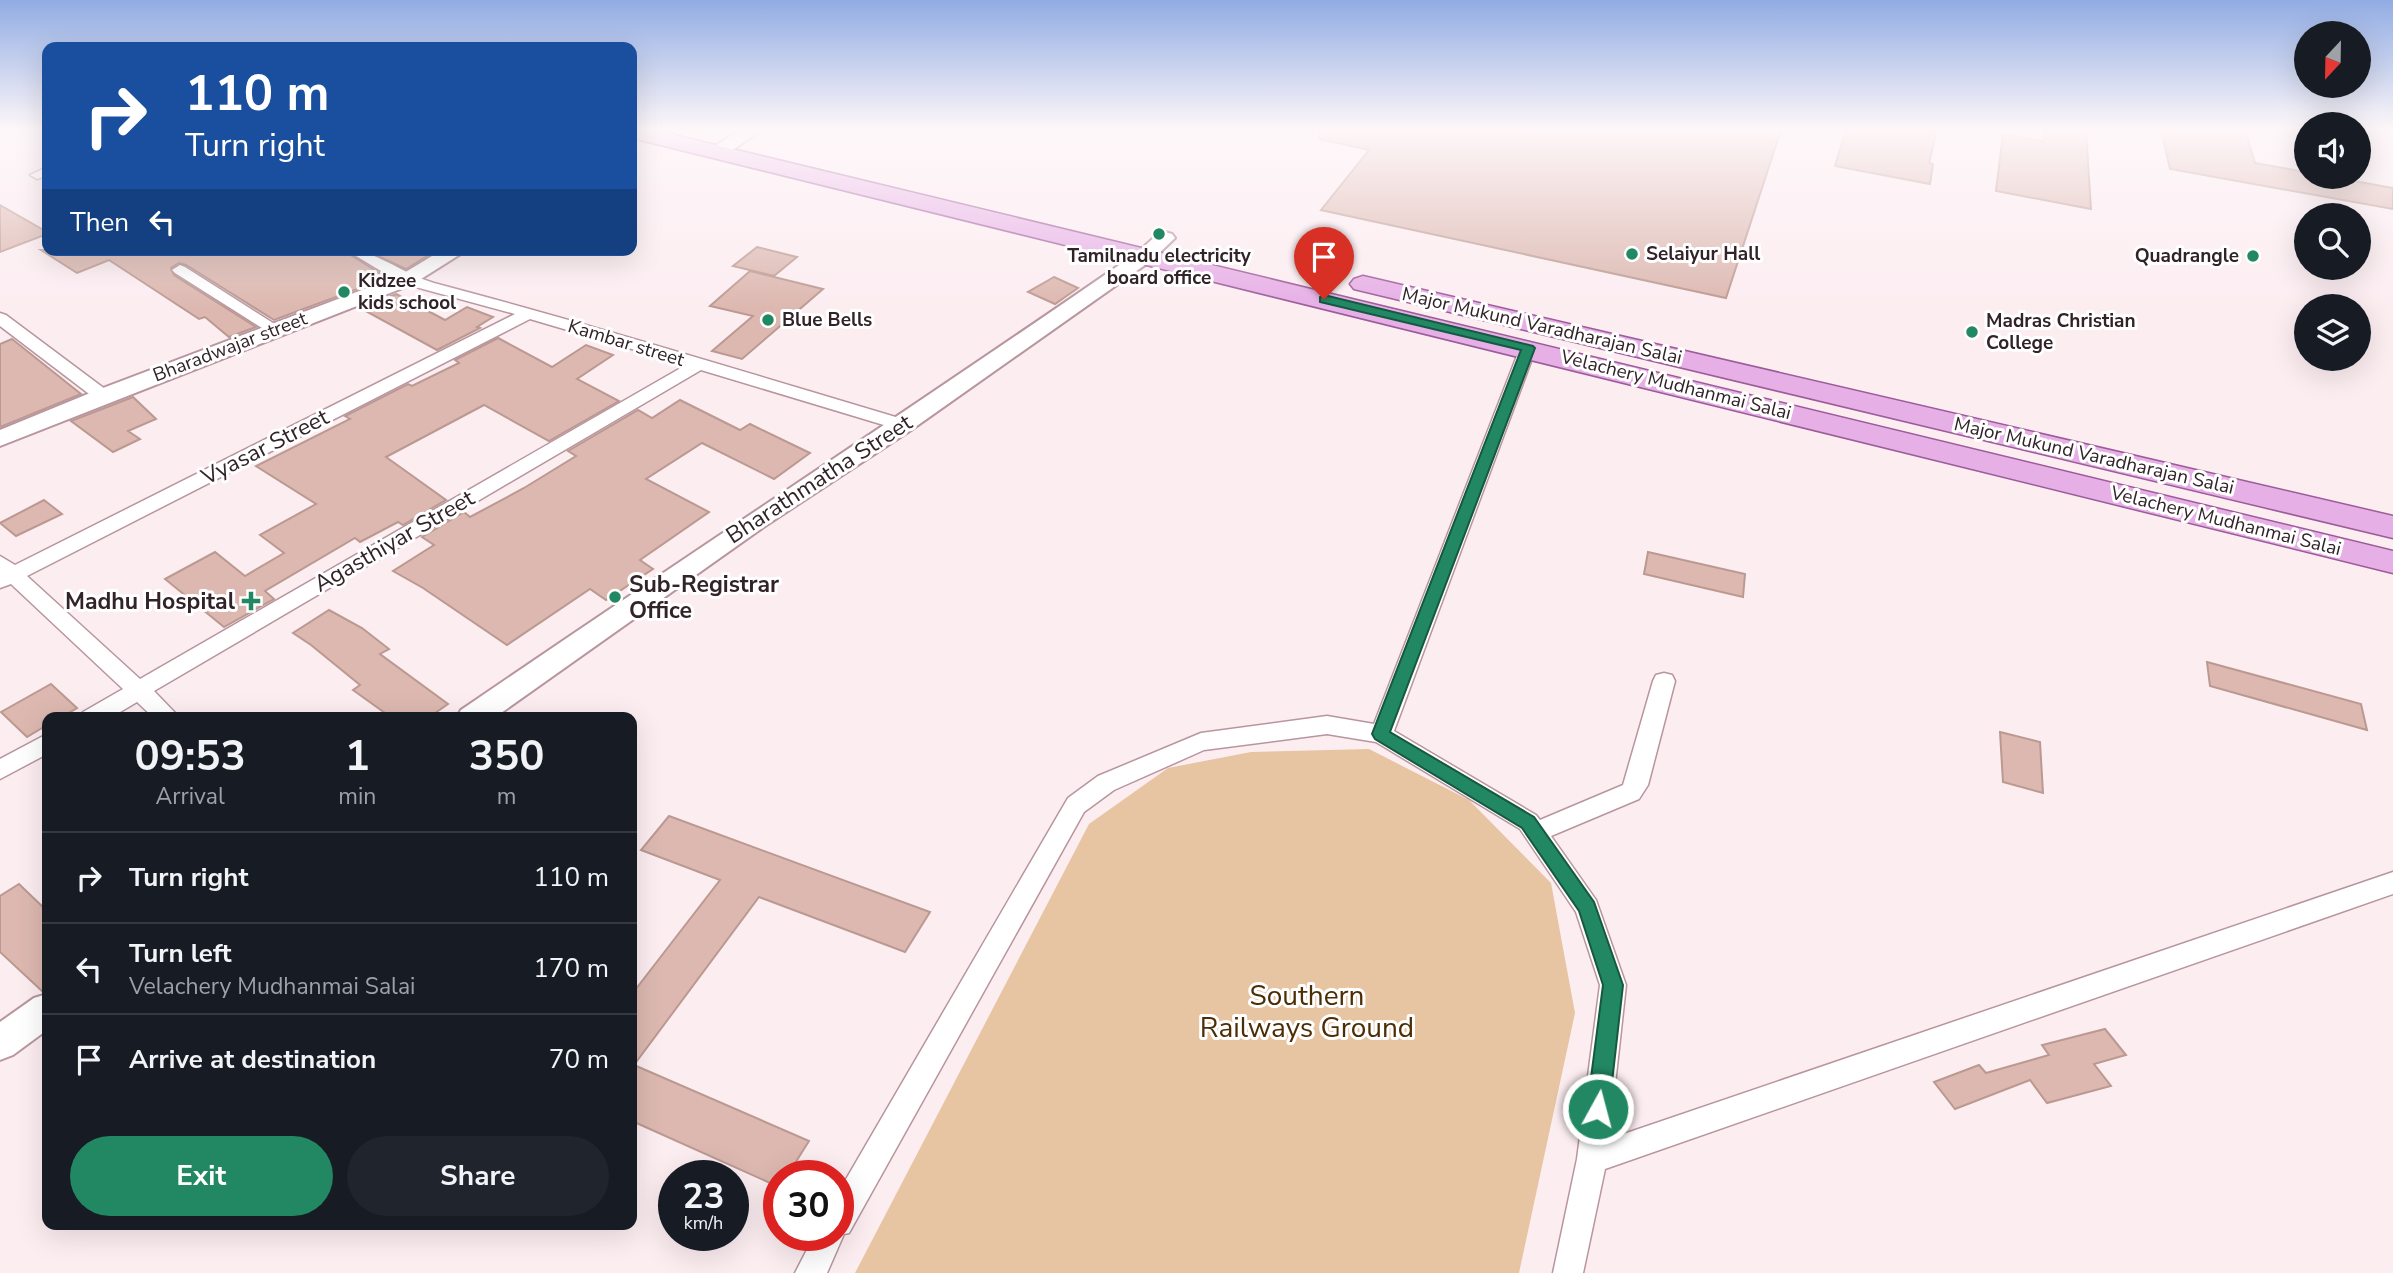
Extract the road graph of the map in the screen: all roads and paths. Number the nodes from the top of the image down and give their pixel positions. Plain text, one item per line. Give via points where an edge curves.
1 (927, 189) edge
2 (1155, 247) junction
3 (364, 256) edge
4 (447, 256) edge
5 (180, 270) dead end
6 (406, 280) junction
7 (529, 313) junction
8 (0, 318) edge
9 (276, 330) junction
10 (1528, 348) junction
11 (698, 365) junction
12 (103, 396) junction
13 (903, 425) junction
14 (0, 439) edge
15 (2393, 527) edge
16 (2393, 562) edge
17 (4, 573) edge
18 (1664, 681) dead end
19 (139, 690) junction
20 (101, 712) edge
21 (163, 712) edge
22 (480, 712) edge
23 (1381, 734) junction
24 (42, 746) edge
25 (0, 770) edge
26 (1535, 832) junction
27 (2393, 883) edge
28 (42, 1014) edge
29 (0, 1043) edge
30 (1592, 1159) junction
31 (854, 1194) edge
32 (822, 1251) edge
33 (810, 1273) edge
34 (1568, 1273) edge

1 - 2 main road, Velachery Mudhanmai Salai
2 - 10 main road, Velachery Mudhanmai Salai
2 - 13 street, Bharathmatha Street
2 - 15 main road, Major Mukund Varadharajan Salai
3 - 6 street, Kambar street
4 - 6 street, Bharadwajar street
5 - 9 street
6 - 7 street, Kambar street
6 - 9 street, Bharadwajar street
7 - 11 street, Kambar street
7 - 17 street, Vyasar Street
8 - 12 street
9 - 12 street, Bharadwajar street
10 - 16 main road, Velachery Mudhanmai Salai
10 - 23 street
11 - 13 street, Kambar street
11 - 19 street, Agasthiyar Street
12 - 14 street, Bharadwajar street
13 - 22 street, Bharathmatha Street via 756,520
17 - 19 street
18 - 26 street via 1636,785 1630,792
19 - 20 street, Agasthiyar Street
19 - 21 street
23 - 26 street via 1528,822
23 - 31 street via 1327,725 1201,742 1106,783 1076,805
24 - 25 street
26 - 30 street via 1587,908 1613,985
27 - 30 street
28 - 29 street
30 - 34 street
32 - 33 street

